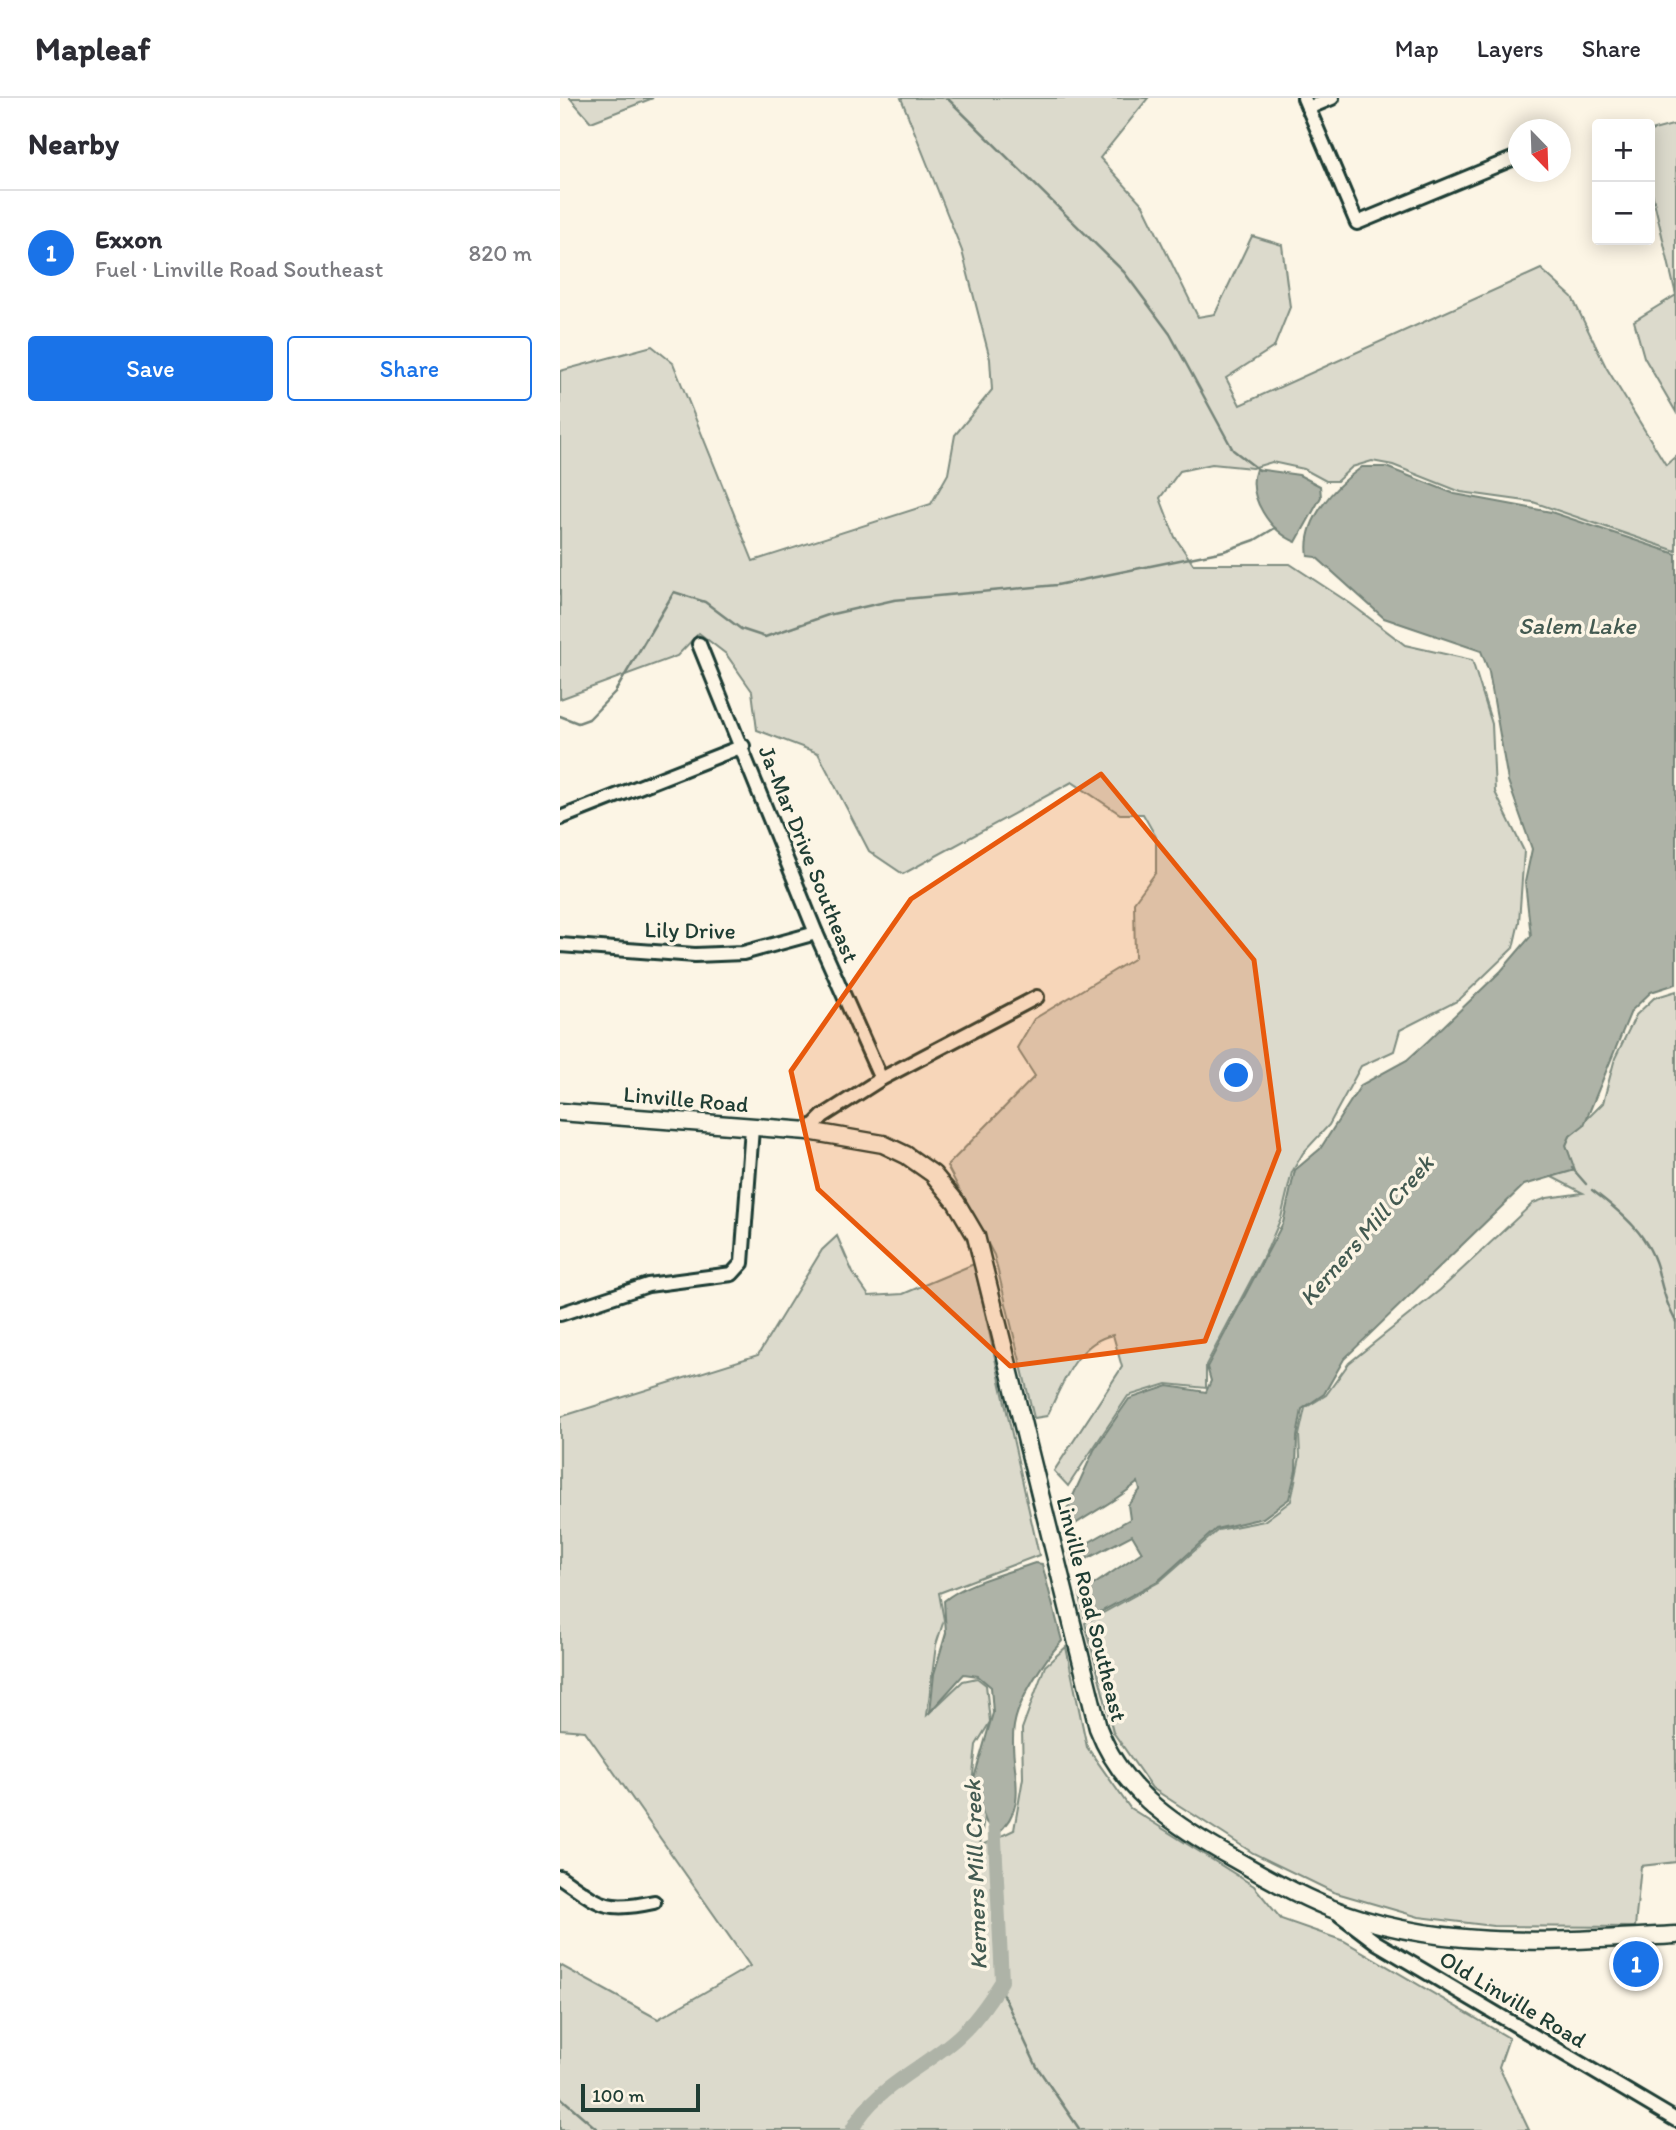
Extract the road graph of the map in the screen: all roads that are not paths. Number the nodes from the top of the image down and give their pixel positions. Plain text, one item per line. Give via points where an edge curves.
1 (1332, 98) edge
2 (1306, 103) edge
3 (1508, 160) edge
4 (699, 644) dead end
5 (743, 746) junction
6 (560, 818) edge
7 (816, 933) junction
8 (560, 945) edge
9 (1037, 997) dead end
10 (881, 1079) junction
11 (560, 1112) edge
12 (752, 1128) junction
13 (808, 1131) junction
14 (560, 1314) edge
15 (560, 1877) edge
16 (653, 1902) dead end
17 (1332, 1908) junction
18 (1676, 1935) edge
19 (1676, 2120) edge

1 - 2 street
2 - 3 street via 1357,223
4 - 5 street, Ja-Mar Drive Southeast
5 - 6 street
5 - 7 street, Ja-Mar Drive Southeast
7 - 8 street, Lily Drive via 731,954
7 - 10 street, Ja-Mar Drive Southeast
9 - 10 street
10 - 13 street via 823,1116
11 - 12 main road, Linville Road
12 - 13 main road, Linville Road
12 - 14 street via 742,1263 732,1274 648,1285
13 - 17 main road, Linville Road Southeast via 863,1139 906,1155 943,1184 973,1229 1093,1714 1115,1765 1140,1795 1174,1822 1258,1872
15 - 16 street via 604,1907 629,1908
17 - 18 main road, Linville Road Southeast via 1399,1928 1474,1940
17 - 19 street, Old Linville Road via 1377,1943

